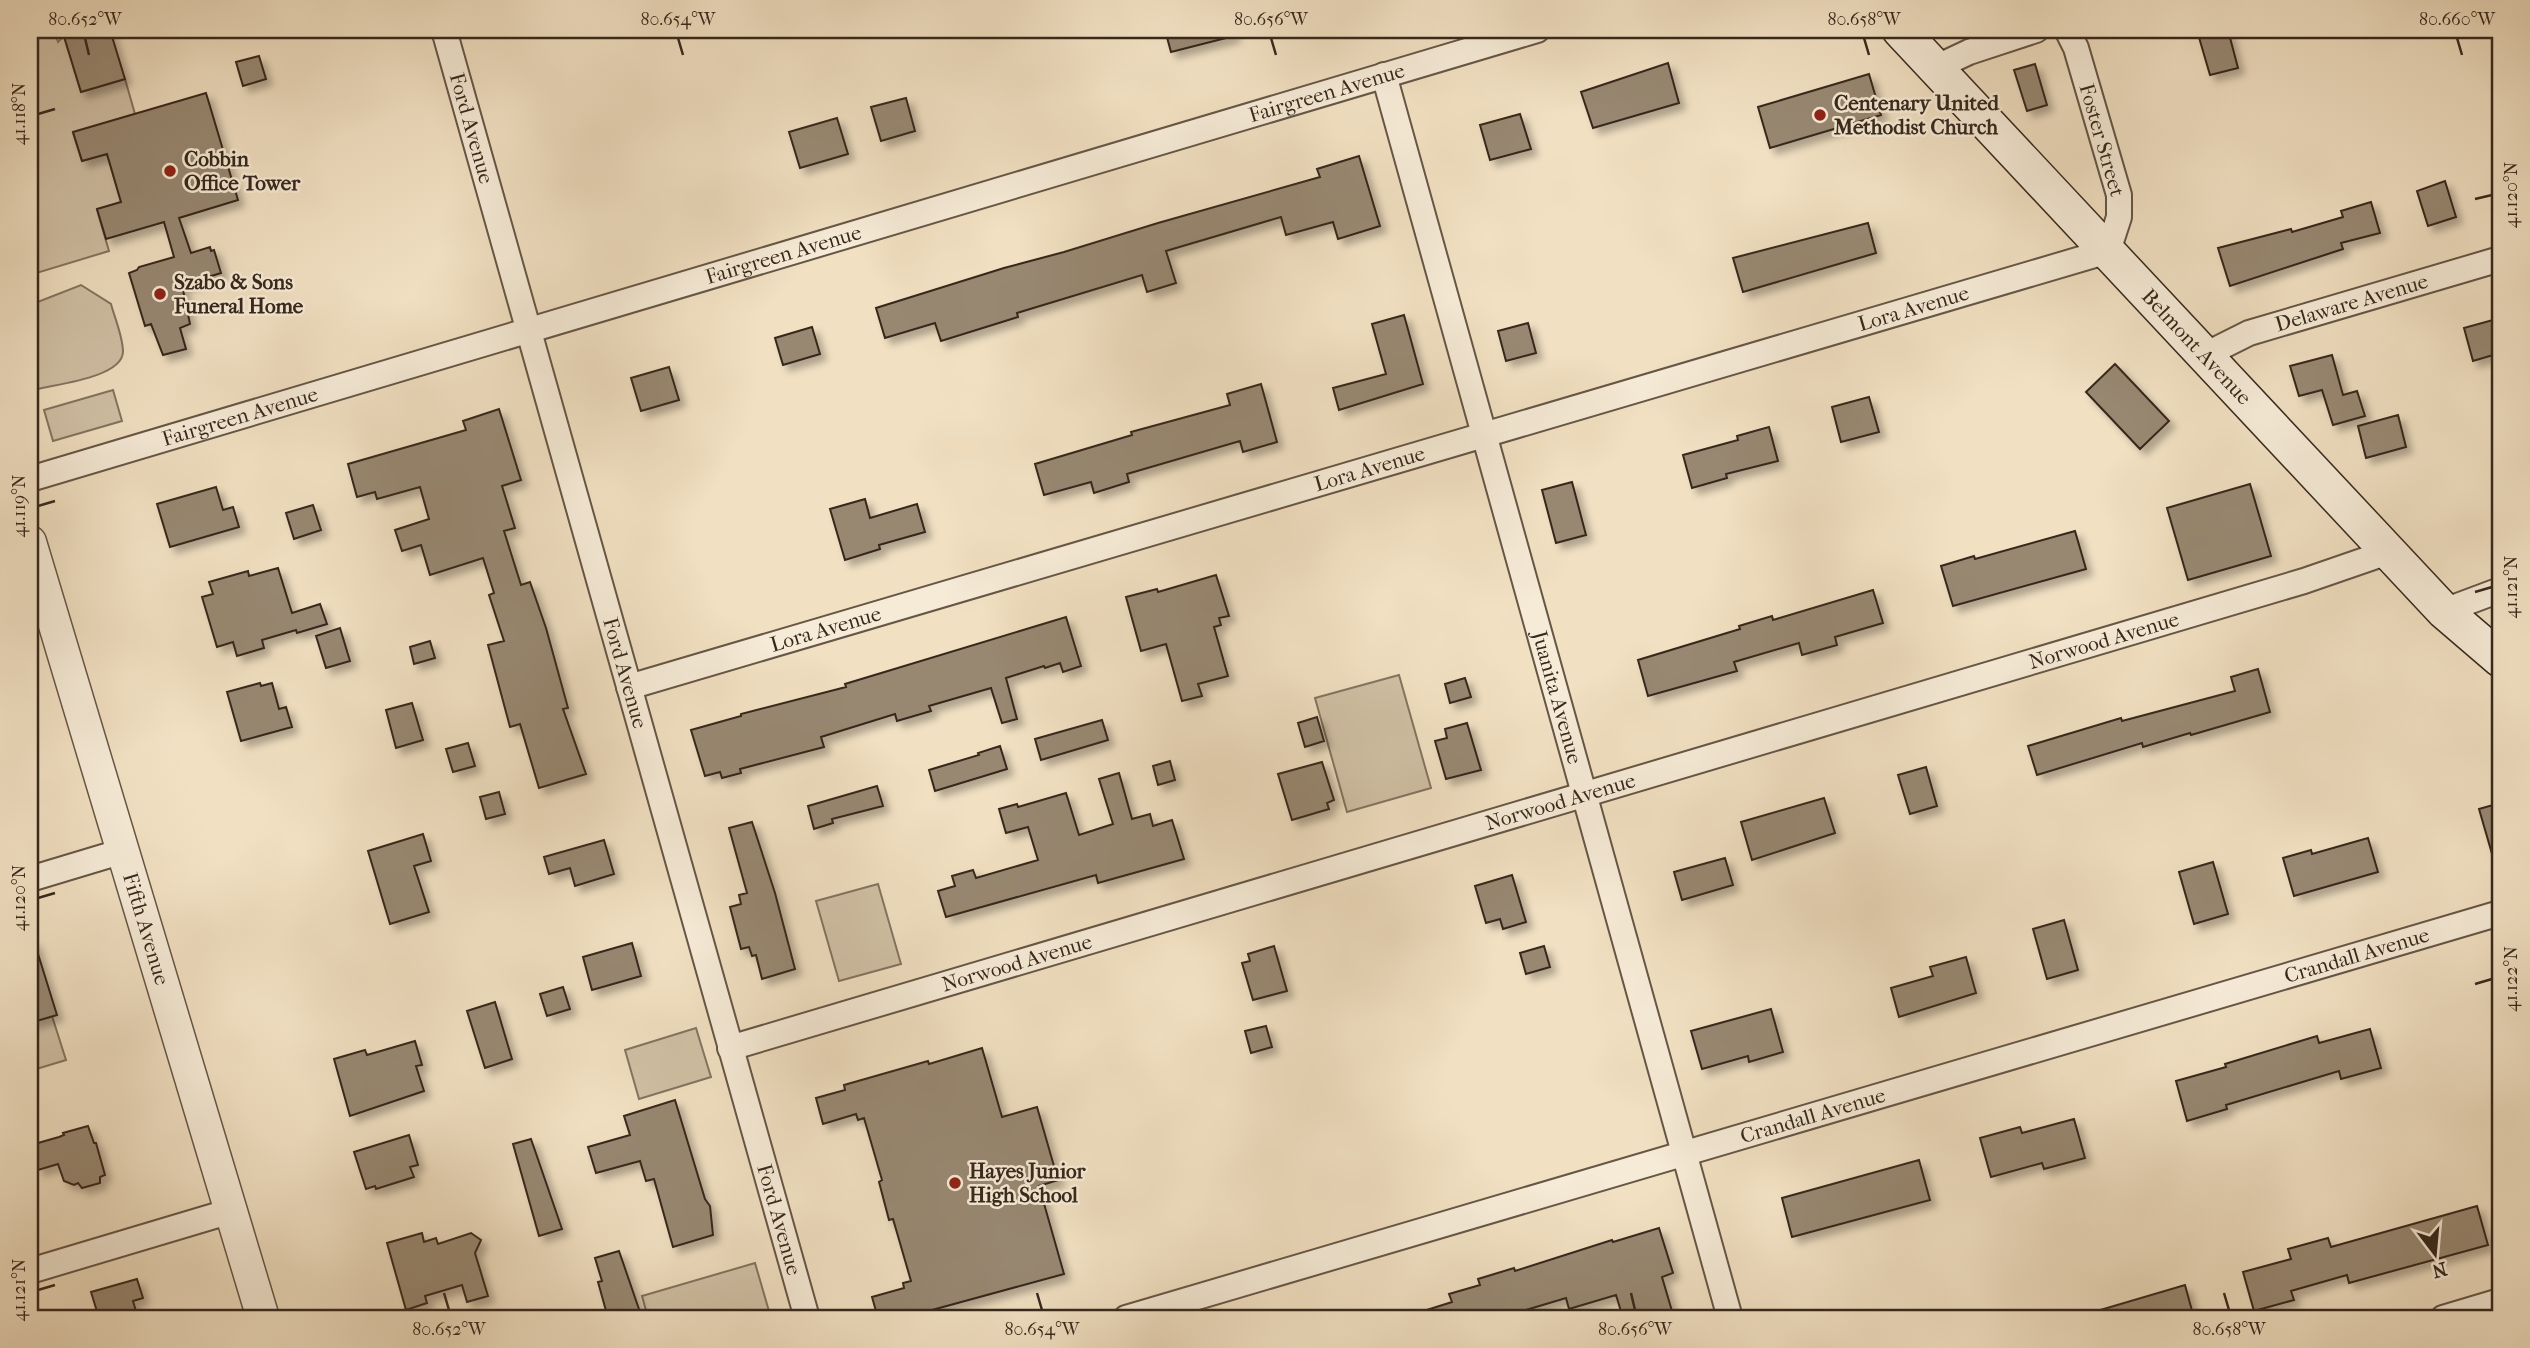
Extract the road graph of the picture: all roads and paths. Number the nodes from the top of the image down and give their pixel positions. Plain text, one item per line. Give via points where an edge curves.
1 (444, 30) edge
2 (1537, 30) edge
3 (1900, 30) edge
4 (2036, 30) edge
5 (2067, 30) edge
6 (1935, 68) junction
7 (1384, 75) junction
8 (2108, 251) junction
9 (2500, 259) edge
10 (528, 330) junction
11 (2205, 355) junction
12 (1483, 436) junction
13 (30, 479) edge
14 (30, 542) edge
15 (2388, 552) junction
16 (2500, 590) edge
17 (2444, 611) junction
18 (2500, 659) edge
19 (629, 687) junction
20 (1584, 794) junction
21 (123, 851) junction
22 (30, 879) edge
23 (2500, 913) edge
24 (730, 1048) junction
25 (1684, 1153) junction
26 (231, 1211) junction
27 (30, 1271) edge
28 (2500, 1301) edge
29 (263, 1318) edge
30 (807, 1318) edge
31 (1126, 1318) edge
32 (1730, 1318) edge
33 (2443, 1318) edge

1 - 10 street, Ford Avenue
2 - 7 street, Fairgreen Avenue
3 - 6 main road, Belmont Avenue
4 - 6 street
5 - 8 street, Foster Street via 2119,195 2119,217
6 - 8 main road, Belmont Avenue
7 - 10 street, Fairgreen Avenue
7 - 12 street, Juanita Avenue
8 - 11 main road, Belmont Avenue
8 - 12 street, Lora Avenue
9 - 11 street, Delaware Avenue via 2249,333
10 - 13 street, Fairgreen Avenue
10 - 19 street, Ford Avenue
11 - 15 main road, Belmont Avenue
12 - 19 street, Lora Avenue
12 - 20 street, Juanita Avenue
14 - 21 street, Fifth Avenue
15 - 17 main road, Belmont Avenue
15 - 20 street, Norwood Avenue via 2304,581
16 - 17 street
17 - 18 main road, Belmont Avenue
19 - 24 street, Ford Avenue
20 - 24 street, Norwood Avenue
20 - 25 street, Juanita Avenue
21 - 22 street
21 - 26 street, Fifth Avenue
23 - 25 street, Crandall Avenue
24 - 30 street, Ford Avenue
25 - 31 street, Crandall Avenue
25 - 32 street, Juanita Avenue
26 - 27 street
26 - 29 street, Fifth Avenue
28 - 33 street

